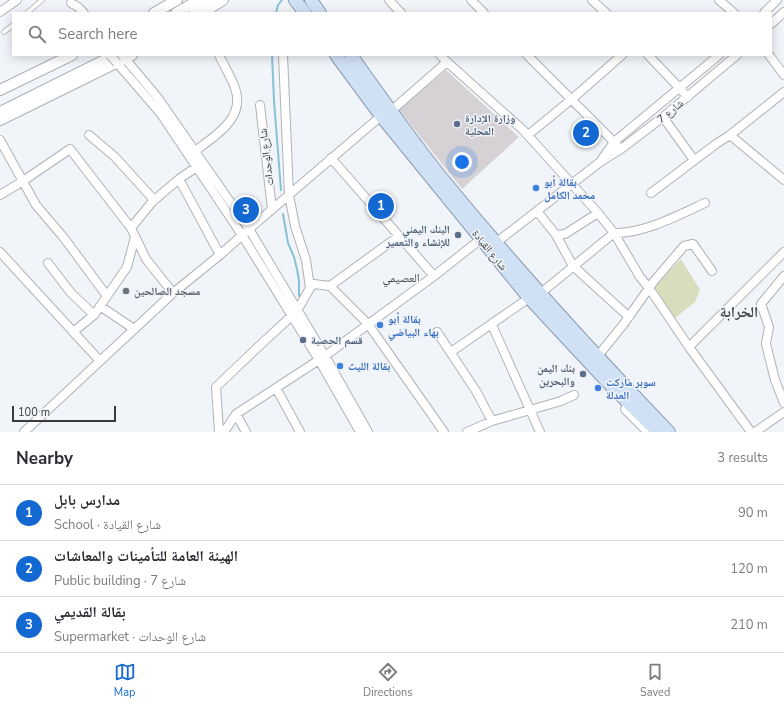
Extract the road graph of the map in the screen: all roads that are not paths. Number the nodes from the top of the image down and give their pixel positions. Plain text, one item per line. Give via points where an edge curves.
1 (17, 0) edge
2 (42, 0) edge
3 (177, 0) edge
4 (198, 0) edge
5 (209, 0) edge
6 (223, 0) edge
7 (295, 0) edge
8 (311, 0) edge
9 (389, 0) edge
10 (471, 0) edge
11 (592, 0) edge
12 (720, 0) edge
13 (777, 0) edge
14 (70, 2) edge
15 (0, 12) edge
16 (28, 12) edge
17 (75, 12) edge
18 (83, 12) edge
19 (156, 12) edge
20 (178, 12) edge
21 (189, 12) edge
22 (204, 12) edge
23 (304, 12) edge
24 (319, 12) edge
25 (400, 12) edge
26 (483, 12) edge
27 (605, 12) edge
28 (733, 12) edge
29 (765, 12) edge
30 (784, 12) edge
31 (772, 23) edge
32 (12, 26) edge
33 (4, 32) dead end
34 (70, 56) edge
35 (103, 56) edge
36 (219, 56) edge
37 (283, 56) edge
38 (337, 56) edge
39 (352, 56) edge
40 (441, 56) edge
41 (528, 56) edge
42 (621, 56) edge
43 (649, 56) edge
44 (718, 56) edge
45 (736, 56) edge
46 (770, 56) edge
47 (122, 57) edge
48 (447, 62) junction
49 (784, 76) edge
50 (680, 87) junction
51 (0, 90) edge
52 (784, 92) edge
53 (688, 97) junction
54 (572, 99) junction
55 (0, 104) edge
56 (260, 105) dead end
57 (0, 112) edge
58 (386, 114) junction
59 (664, 117) junction
60 (0, 120) edge
61 (89, 135) dead end
62 (528, 135) junction
63 (730, 135) junction
64 (0, 140) edge
65 (614, 142) junction
66 (621, 150) junction
67 (195, 151) junction
68 (330, 158) junction
69 (694, 160) junction
70 (600, 162) junction
71 (200, 164) junction
72 (179, 179) junction
73 (784, 180) edge
74 (23, 181) junction
75 (572, 184) junction
76 (651, 193) dead end
77 (289, 194) junction
78 (0, 195) edge
79 (154, 200) junction
80 (705, 203) dead end
81 (272, 209) junction
82 (537, 211) junction
83 (598, 213) junction
84 (131, 228) junction
85 (246, 232) junction
86 (614, 233) junction
87 (556, 235) junction
88 (399, 236) junction
89 (135, 237) junction
90 (481, 239) junction
91 (497, 242) junction
92 (0, 252) edge
93 (220, 255) junction
94 (782, 258) edge
95 (48, 263) dead end
96 (573, 266) junction
97 (712, 271) dead end
98 (434, 276) junction
99 (784, 278) edge
100 (330, 286) junction
101 (310, 288) junction
102 (649, 288) junction
103 (173, 292) junction
104 (541, 293) junction
105 (107, 296) junction
106 (530, 298) junction
107 (100, 306) junction
108 (294, 314) junction
109 (94, 315) junction
110 (629, 317) junction
111 (368, 324) junction
112 (492, 325) junction
113 (134, 330) junction
114 (73, 332) junction
115 (437, 332) dead end
116 (689, 347) junction
117 (451, 352) junction
118 (597, 356) junction
119 (322, 358) junction
120 (100, 361) junction
121 (607, 375) junction
122 (276, 388) junction
123 (574, 395) dead end
124 (784, 403) edge
125 (530, 409) junction
126 (784, 412) edge
127 (236, 414) junction
128 (492, 421) junction
129 (24, 432) edge
130 (219, 432) edge
131 (224, 432) edge
132 (246, 432) edge
133 (300, 432) edge
134 (360, 432) edge
135 (368, 432) edge
136 (444, 432) edge
137 (467, 432) edge
138 (540, 432) edge
139 (649, 432) edge
140 (658, 432) edge
141 (669, 432) edge
142 (673, 432) edge
143 (752, 432) edge
144 (755, 432) edge

1 - 15 street
2 - 16 lane
3 - 19 street
4 - 20 street
5 - 21 street
6 - 22 street
7 - 23 main road
8 - 24 main road
9 - 25 street
10 - 26 street
11 - 27 street
12 - 28 street
13 - 29 street
14 - 17 street
14 - 18 street
30 - 31 street
32 - 33 lane
34 - 51 street
35 - 55 street
36 - 67 street via 235,88 238,107 223,130
37 - 77 street
38 - 58 main road, شارع القيادة
39 - 58 main road, شارع القيادة
40 - 48 street
41 - 54 street
42 - 54 street
43 - 50 street
44 - 50 street, شارع 7
45 - 53 street, شارع 7
46 - 49 street
47 - 57 street
47 - 60 street
47 - 67 street via 158,98
47 - 71 street via 161,114
48 - 58 street
48 - 62 street
50 - 53 street
50 - 65 street, شارع 7
52 - 63 street
53 - 59 street, شارع 7
54 - 62 street
54 - 65 street
56 - 81 street, شارع الوحدات
58 - 68 street
58 - 90 main road, شارع القيادة
58 - 91 main road, شارع القيادة
59 - 66 street, شارع 7
59 - 69 street
61 - 79 street via 115,156
62 - 75 street
63 - 69 street
63 - 73 street
64 - 74 street
65 - 66 street
65 - 70 street, شارع 7
66 - 70 street, شارع 7
67 - 71 street
68 - 77 street
68 - 88 street
69 - 76 street
70 - 75 street, شارع 7
71 - 72 street
71 - 85 street
72 - 79 street
72 - 93 street
74 - 78 street
74 - 84 street via 70,149
74 - 105 street via 36,205
75 - 82 street, شارع 7
75 - 83 street
77 - 81 street
77 - 101 street via 295,226 306,260
79 - 84 street
80 - 86 street via 664,222 625,233
81 - 85 street
82 - 87 street
82 - 91 street, شارع 7
83 - 86 street
83 - 87 street via 565,234
84 - 89 street
85 - 93 street
85 - 108 street
86 - 96 street
86 - 102 street
87 - 96 street
88 - 98 street
88 - 100 street
89 - 103 street via 146,258
89 - 105 street via 127,267
90 - 98 street
90 - 106 main road, شارع القيادة
91 - 104 main road, شارع القيادة
92 - 114 street
93 - 103 street
94 - 116 street
95 - 109 street via 71,293
96 - 104 street
96 - 110 street
97 - 102 street via 693,244 684,246
98 - 111 street
99 - 124 street via 761,304 769,327 766,344
100 - 101 street via 314,284
100 - 111 street
101 - 108 street
102 - 110 street
102 - 116 street
103 - 113 street
104 - 118 main road, شارع القيادة
105 - 107 street
106 - 112 street
106 - 121 main road, شارع القيادة
107 - 109 street
107 - 113 street
108 - 119 street
108 - 130 street via 216,387
109 - 114 street
110 - 118 street
111 - 119 street
111 - 136 street
112 - 117 street
112 - 125 street
113 - 120 street
114 - 120 street
115 - 117 street
116 - 143 street
117 - 128 street
118 - 121 main road, شارع القيادة
119 - 122 street
119 - 134 street
119 - 135 street
120 - 129 street
121 - 139 street via 618,400
121 - 140 main road, شارع القيادة
121 - 141 main road, شارع القيادة
121 - 142 street via 629,387
122 - 127 street
122 - 133 street
123 - 125 street
125 - 128 street
125 - 138 street
126 - 144 street
127 - 131 street
127 - 132 street
128 - 137 street

